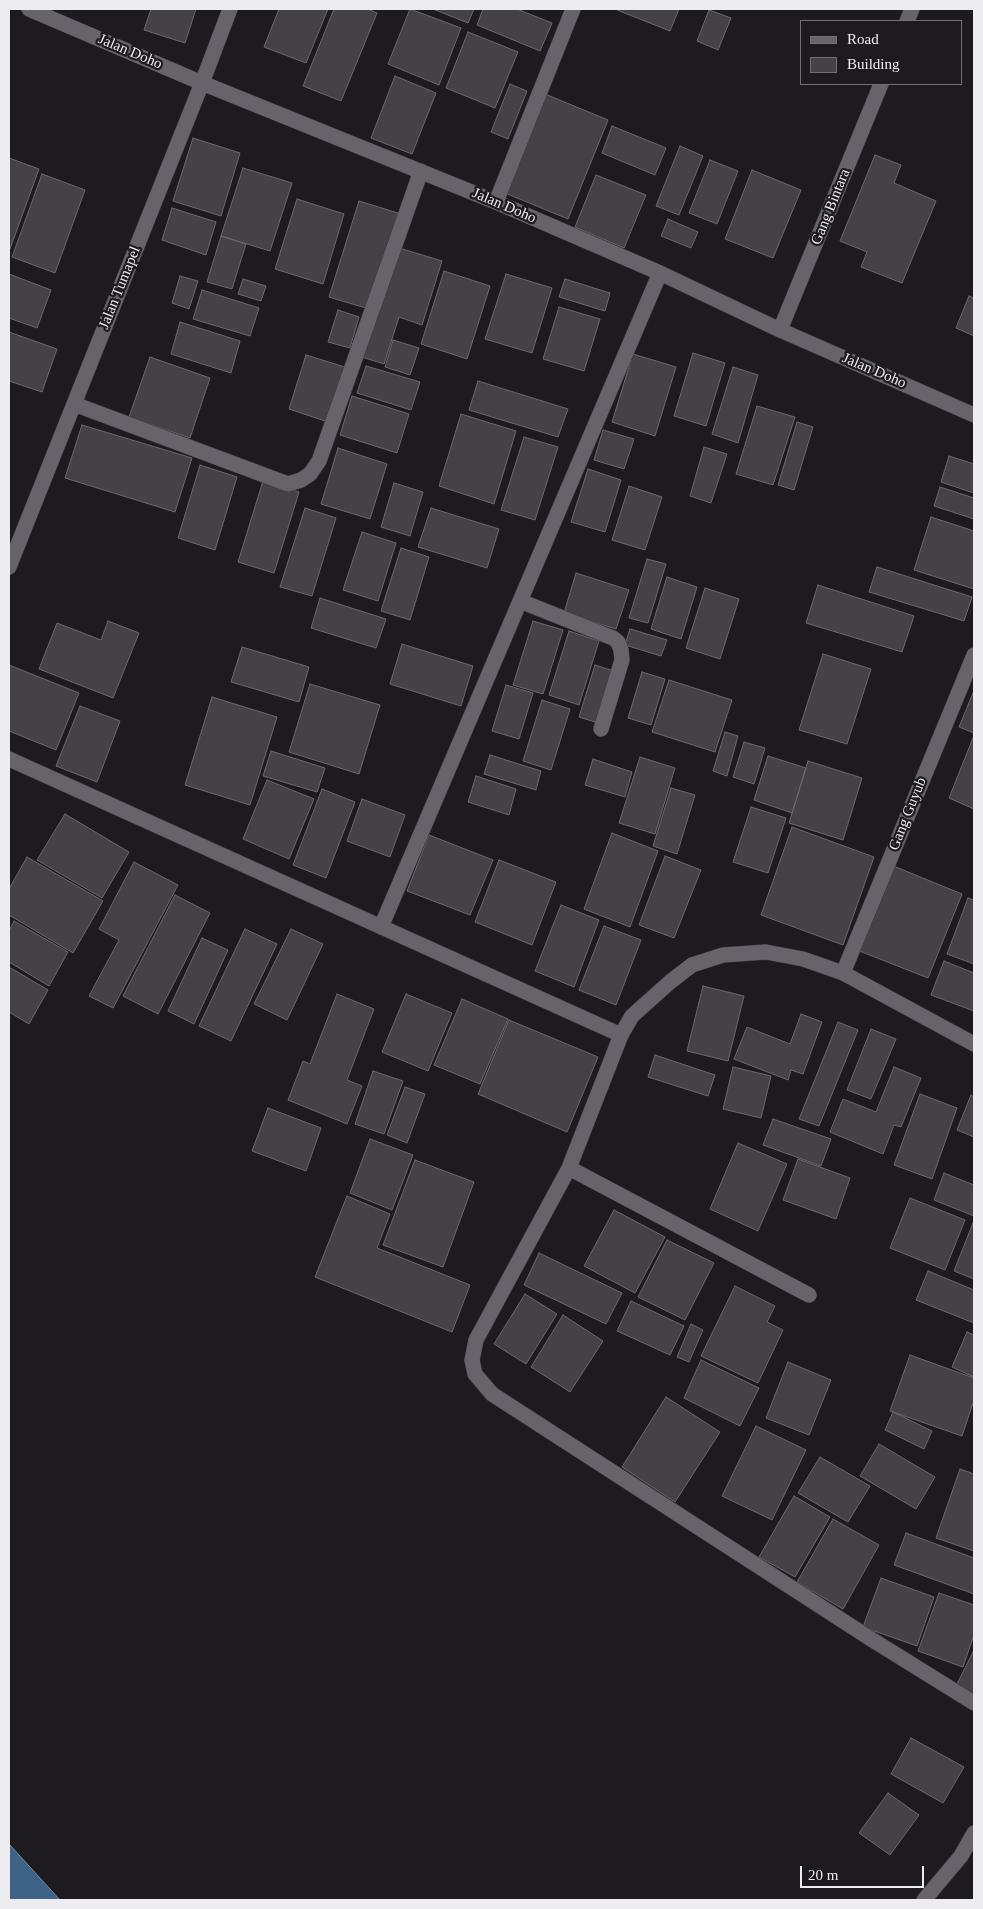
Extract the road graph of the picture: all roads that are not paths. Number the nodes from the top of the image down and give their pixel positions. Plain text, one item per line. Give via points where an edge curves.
1 (29, 9) edge
2 (230, 9) edge
3 (573, 9) edge
4 (202, 83) junction
5 (881, 85) edge
6 (421, 171) junction
7 (496, 202) junction
8 (660, 273) junction
9 (780, 330) junction
10 (74, 404) junction
11 (974, 415) edge
12 (9, 567) edge
13 (520, 601) junction
14 (974, 655) edge
15 (601, 729) dead end
16 (9, 759) edge
17 (381, 927) junction
18 (843, 974) junction
19 (621, 1035) junction
20 (974, 1044) edge
21 (569, 1168) junction
22 (810, 1295) dead end
23 (974, 1704) edge
24 (974, 1834) edge
25 (924, 1900) edge

1 - 4 street, Jalan Doho
2 - 4 street, Jalan Tumapel
3 - 7 street
4 - 6 street, Jalan Doho
4 - 10 street, Jalan Tumapel
5 - 9 street, Gang Bintara
6 - 7 street, Jalan Doho
6 - 10 street via 319,461 310,474 288,484
7 - 8 street, Jalan Doho
8 - 9 street, Jalan Doho
8 - 13 street
9 - 11 street, Jalan Doho
10 - 12 street, Jalan Tumapel
13 - 15 street via 618,642 622,660
13 - 17 street
14 - 18 street, Gang Guyub
16 - 17 street
17 - 19 street
18 - 19 street via 803,959 766,952 723,955 692,965 670,982 632,1016
18 - 20 street
19 - 21 street
21 - 22 street
21 - 23 street via 476,1340 472,1360 476,1374 492,1394
24 - 25 street via 961,1856

